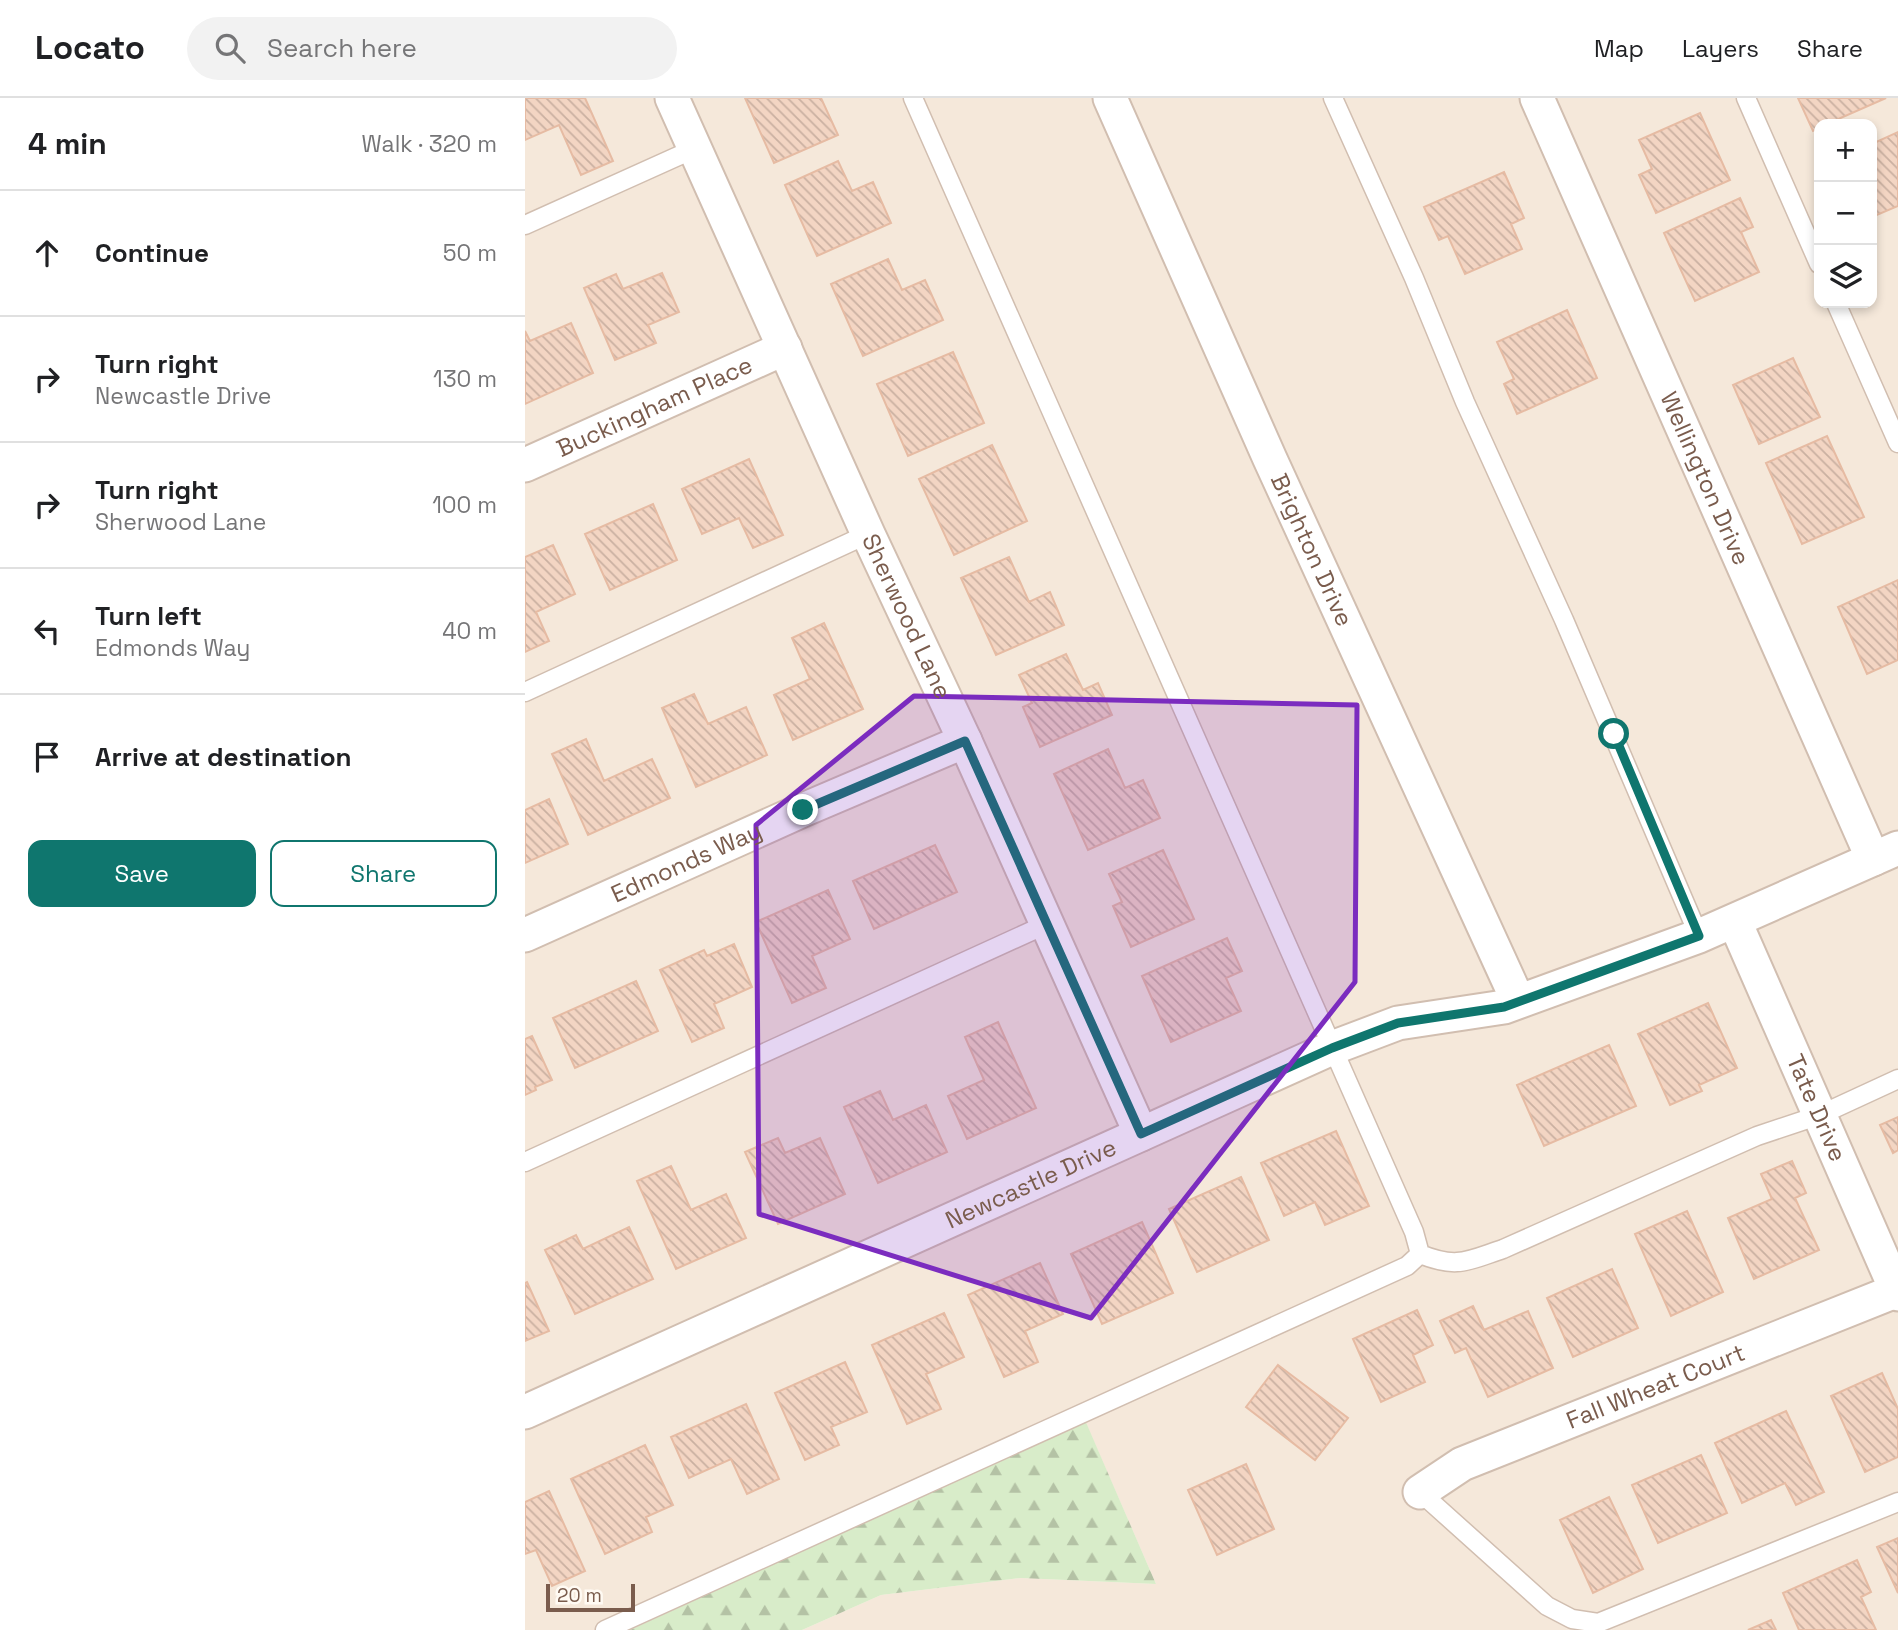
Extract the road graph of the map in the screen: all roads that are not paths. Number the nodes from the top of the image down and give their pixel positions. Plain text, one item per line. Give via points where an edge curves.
1 (672, 98) edge
2 (913, 98) edge
3 (1110, 98) edge
4 (1333, 98) edge
5 (1537, 98) edge
6 (1746, 98) edge
7 (696, 148) junction
8 (525, 225) edge
9 (1814, 253) edge
10 (1838, 308) edge
11 (785, 348) junction
12 (1898, 443) edge
13 (525, 466) edge
14 (868, 534) junction
15 (525, 692) edge
16 (965, 741) junction
17 (1886, 854) edge
18 (1735, 922) junction
19 (1047, 924) junction
20 (525, 935) edge
21 (1699, 936) junction
22 (1518, 1001) junction
23 (1332, 1048) junction
24 (1898, 1079) edge
25 (1820, 1115) junction
26 (1141, 1134) junction
27 (525, 1162) edge
28 (1420, 1254) junction
29 (1898, 1291) edge
30 (525, 1412) edge
31 (1420, 1492) joint
32 (1898, 1502) edge
33 (605, 1630) edge

1 - 7 street, Sherwood Lane
2 - 23 lane
3 - 22 street, Brighton Drive
4 - 21 lane
5 - 17 street, Wellington Drive
6 - 9 lane
7 - 8 lane
7 - 11 street, Sherwood Lane
10 - 12 lane
11 - 13 street, Buckingham Place
11 - 14 street, Sherwood Lane
14 - 15 lane
14 - 16 street, Sherwood Lane
16 - 19 street, Sherwood Lane
16 - 20 street, Edmonds Way
17 - 18 street, Newcastle Drive
18 - 21 street, Newcastle Drive
18 - 25 street, Tate Drive
19 - 26 street, Sherwood Lane
19 - 27 lane
21 - 22 street, Newcastle Drive
22 - 23 street, Newcastle Drive via 1398,1023
23 - 26 street, Newcastle Drive
23 - 28 lane
24 - 25 lane
25 - 28 lane via 1757,1136 1503,1249 1461,1263 1440,1262
25 - 29 street, Tate Drive
26 - 30 street, Newcastle Drive
28 - 33 lane via 1407,1266
29 - 31 street, Fall Wheat Court via 1462,1464
31 - 32 lane via 1547,1606 1572,1619 1598,1623

